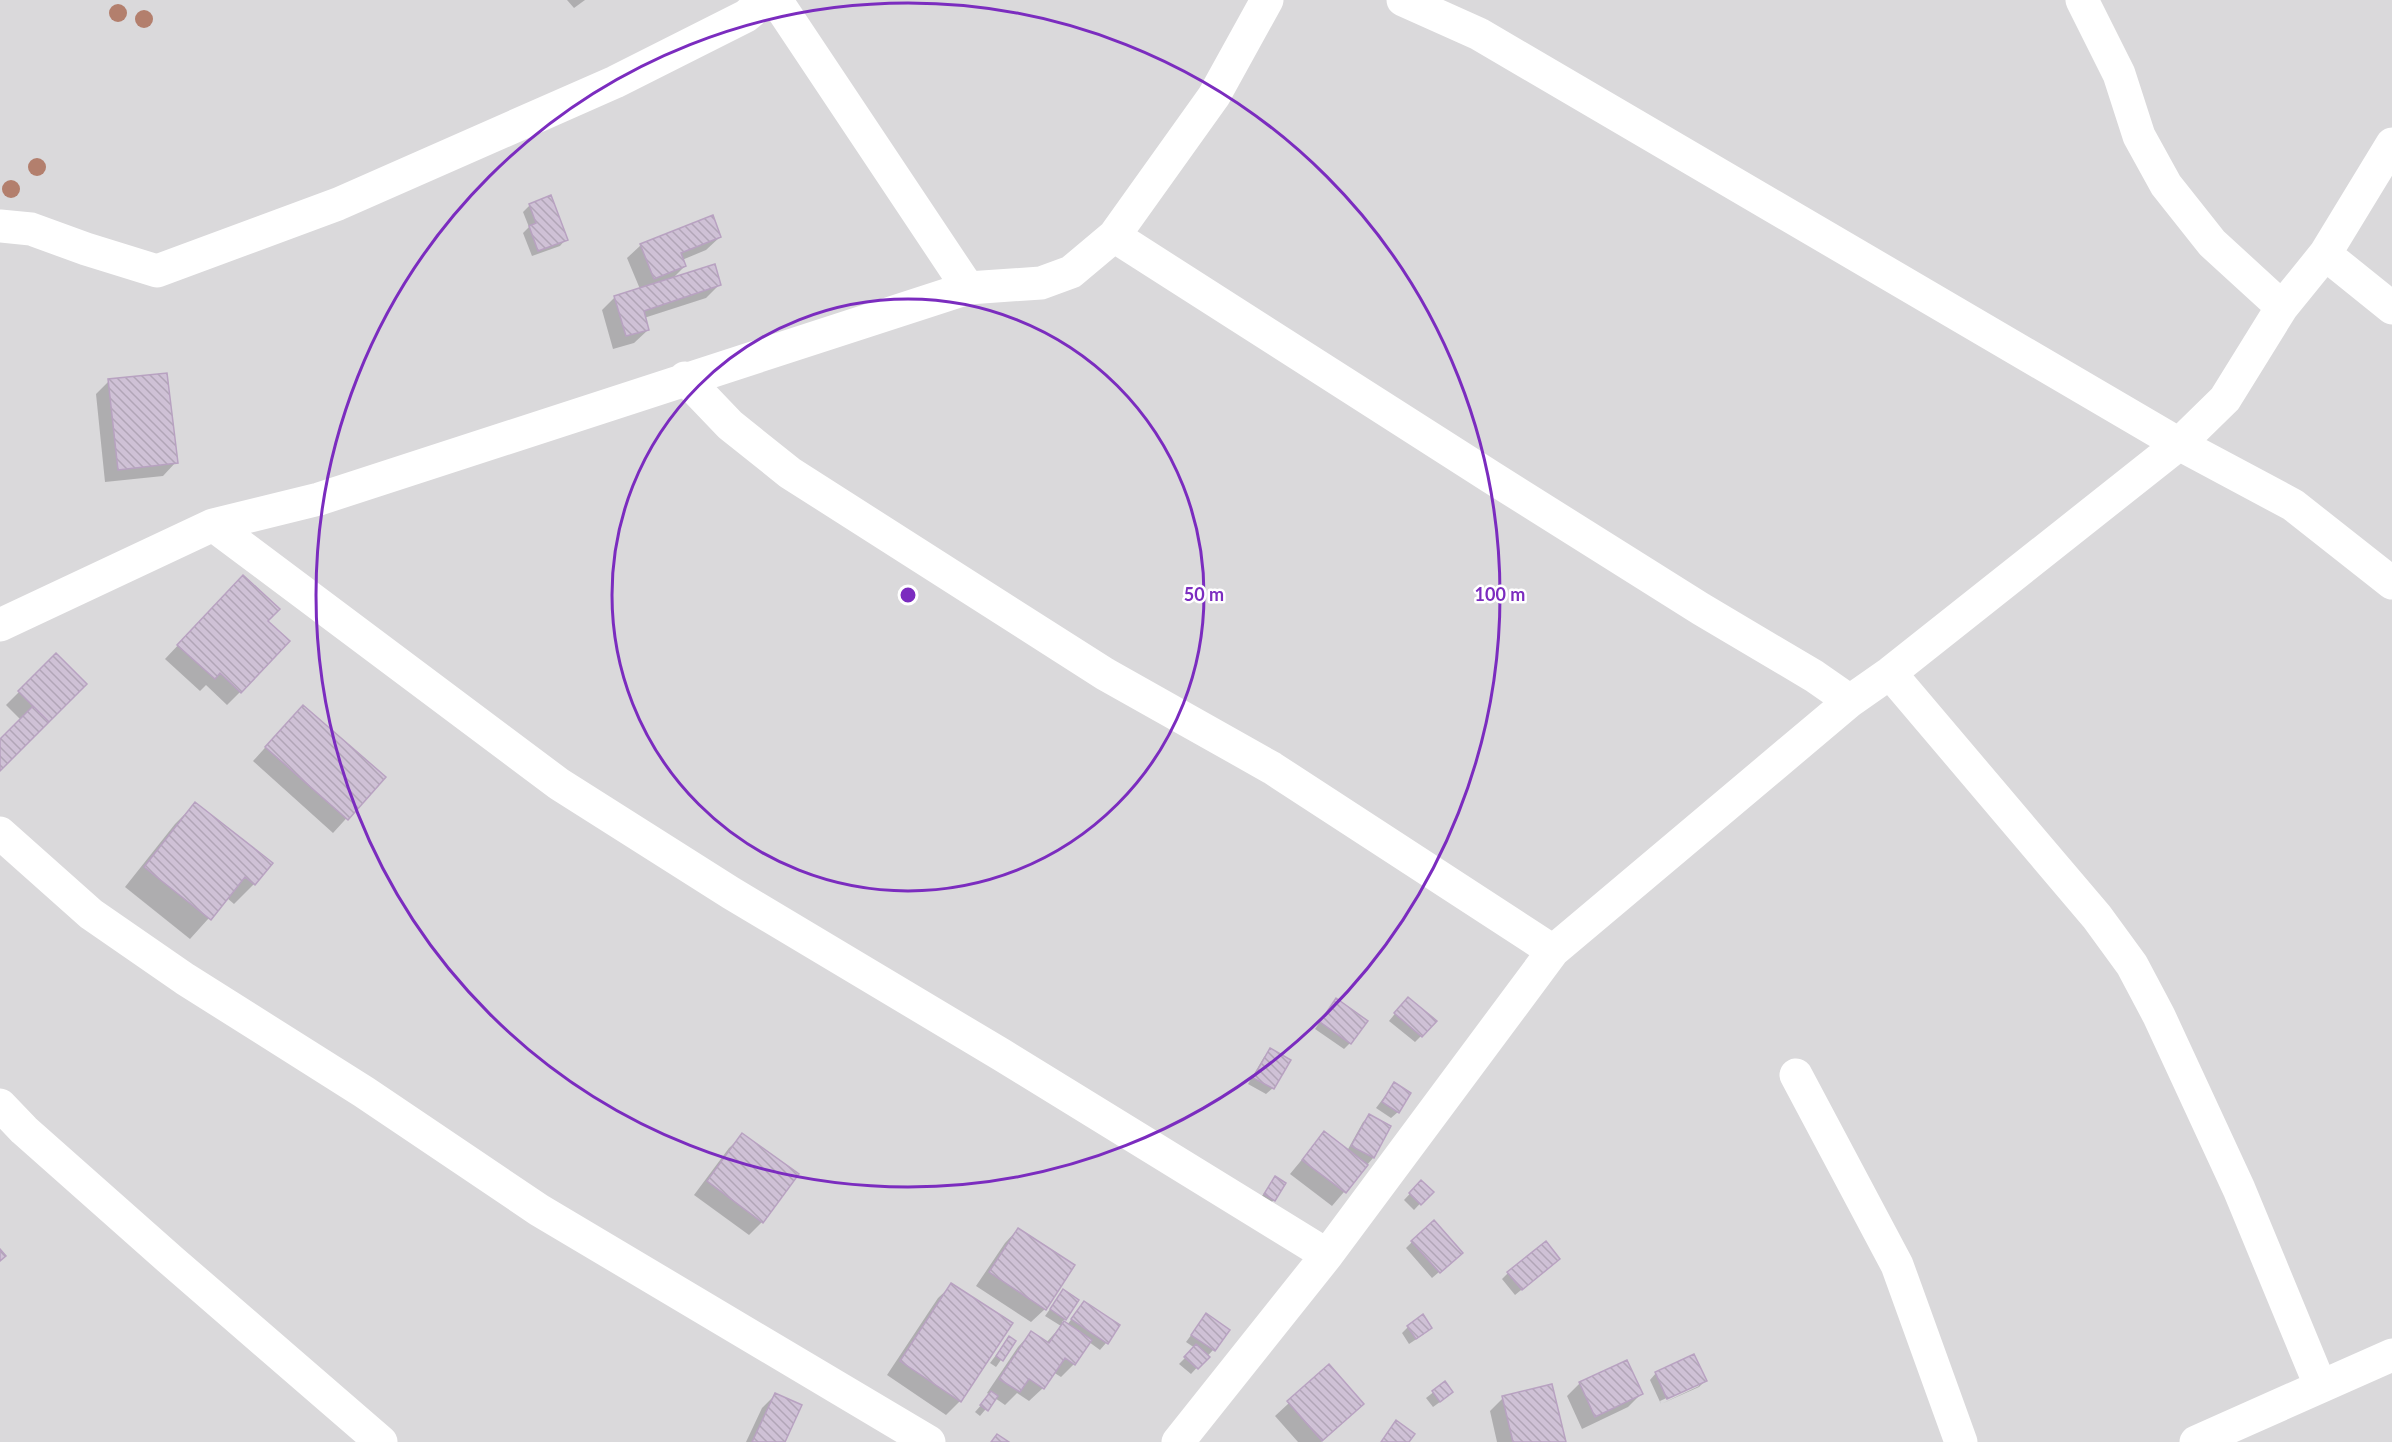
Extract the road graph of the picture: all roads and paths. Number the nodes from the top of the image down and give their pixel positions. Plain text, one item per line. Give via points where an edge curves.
1 (765, 0) edge
2 (776, 0) edge
3 (1267, 0) edge
4 (1403, 0) edge
5 (2082, 0) edge
6 (2392, 144) edge
7 (0, 226) edge
8 (1114, 236) junction
9 (2325, 254) junction
10 (968, 288) junction
11 (2282, 307) junction
12 (2392, 308) edge
13 (685, 378) junction
14 (2178, 444) junction
15 (213, 525) junction
16 (2392, 583) edge
17 (0, 625) edge
18 (1890, 673) junction
19 (1850, 701) junction
20 (0, 833) edge
21 (1552, 951) junction
22 (1796, 1075) dead end
23 (0, 1105) edge
24 (1327, 1255) junction
25 (2392, 1355) edge
26 (2320, 1385) junction
27 (381, 1442) edge
28 (929, 1442) edge
29 (1178, 1442) edge
30 (1961, 1442) edge
31 (2196, 1442) edge

1 - 7 street via 746,16 604,87 338,204 157,271 31,229
2 - 10 street
3 - 8 street via 1214,96
4 - 14 street via 1479,34
5 - 11 street via 2119,74 2139,136 2166,185 2212,243
6 - 9 street
8 - 10 street via 1071,272 1041,283
8 - 19 street
9 - 11 street
9 - 12 street
10 - 13 street
11 - 14 street via 2225,399
13 - 15 street via 319,499
13 - 21 street via 730,425 790,473 1105,674 1272,768
14 - 16 street via 2293,505
14 - 18 street
15 - 17 street
15 - 24 street via 559,784
18 - 19 street
18 - 26 street via 2097,917 2132,965 2239,1188
19 - 21 street
20 - 28 street via 91,914 185,979 539,1210
21 - 24 street
22 - 30 street via 1897,1265
23 - 27 street via 165,1255
24 - 29 street
25 - 26 street
26 - 31 street

